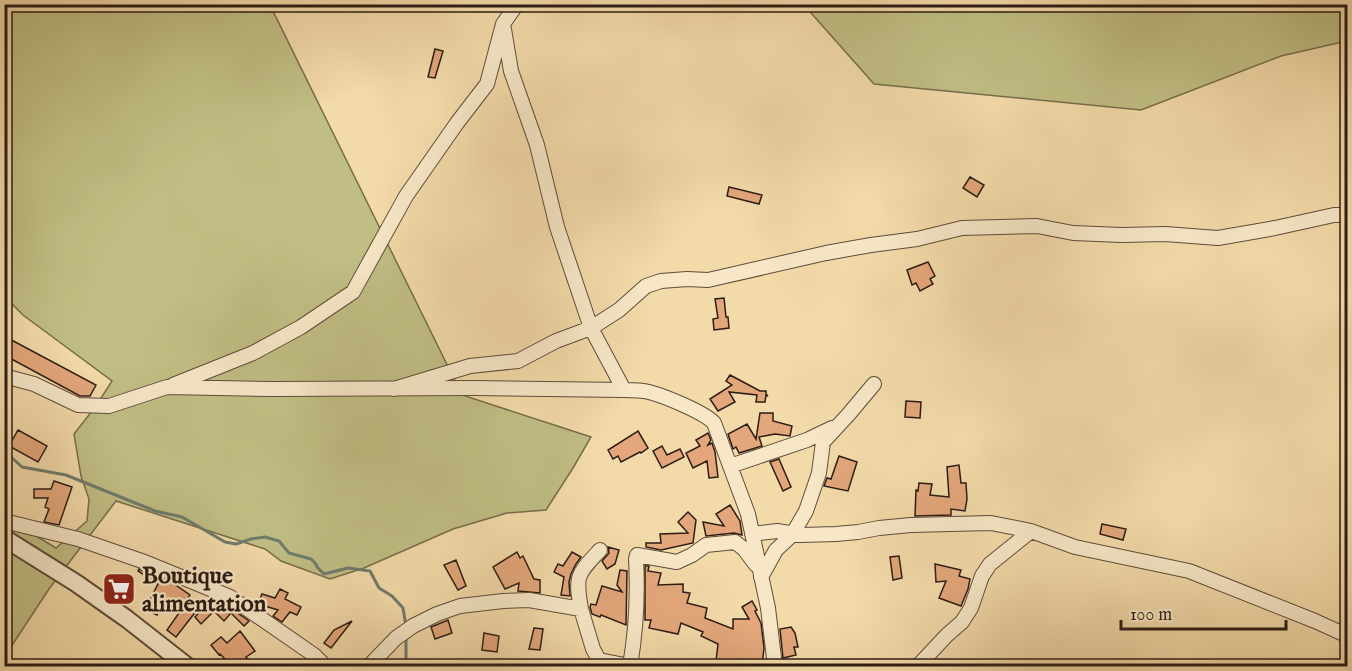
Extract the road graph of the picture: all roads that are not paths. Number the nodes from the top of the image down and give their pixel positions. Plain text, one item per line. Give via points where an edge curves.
1 (517, 4) edge
2 (503, 24) junction
3 (1347, 215) edge
4 (591, 328) junction
5 (4, 376) edge
6 (874, 384) dead end
7 (167, 387) junction
8 (394, 389) junction
9 (624, 390) junction
10 (848, 415) junction
11 (730, 466) junction
12 (4, 521) edge
13 (1031, 531) junction
14 (793, 533) junction
15 (752, 534) junction
16 (4, 538) edge
17 (600, 550) dead end
18 (761, 577) junction
19 (581, 609) junction
20 (1347, 636) edge
21 (187, 666) edge
22 (325, 666) edge
23 (369, 666) edge
24 (775, 666) edge
25 (918, 666) edge

1 - 2 street
2 - 4 street via 511,71
2 - 7 street via 487,84 406,196 353,292 253,354
3 - 4 street via 1218,238 1073,233 1037,226 962,228 708,280 661,281 646,286
4 - 8 street via 518,361 470,366
4 - 9 street
5 - 7 street via 34,384 78,405 109,406
6 - 10 street
7 - 8 street
8 - 9 street
9 - 11 street via 658,395 710,419
10 - 11 street via 830,430 807,440
10 - 14 street via 823,442 811,498
11 - 15 street
12 - 22 street via 78,539 231,597
13 - 14 street via 990,523 836,534
13 - 20 street via 1075,548 1189,571
13 - 25 street via 990,564 962,622
14 - 15 street
14 - 18 street via 776,550
15 - 18 street
16 - 21 street via 85,589
17 - 19 street via 579,576
18 - 19 street via 755,562 735,542 706,545 677,562 637,555 630,666 599,660
18 - 24 street
19 - 23 street via 529,600 460,606 413,626

